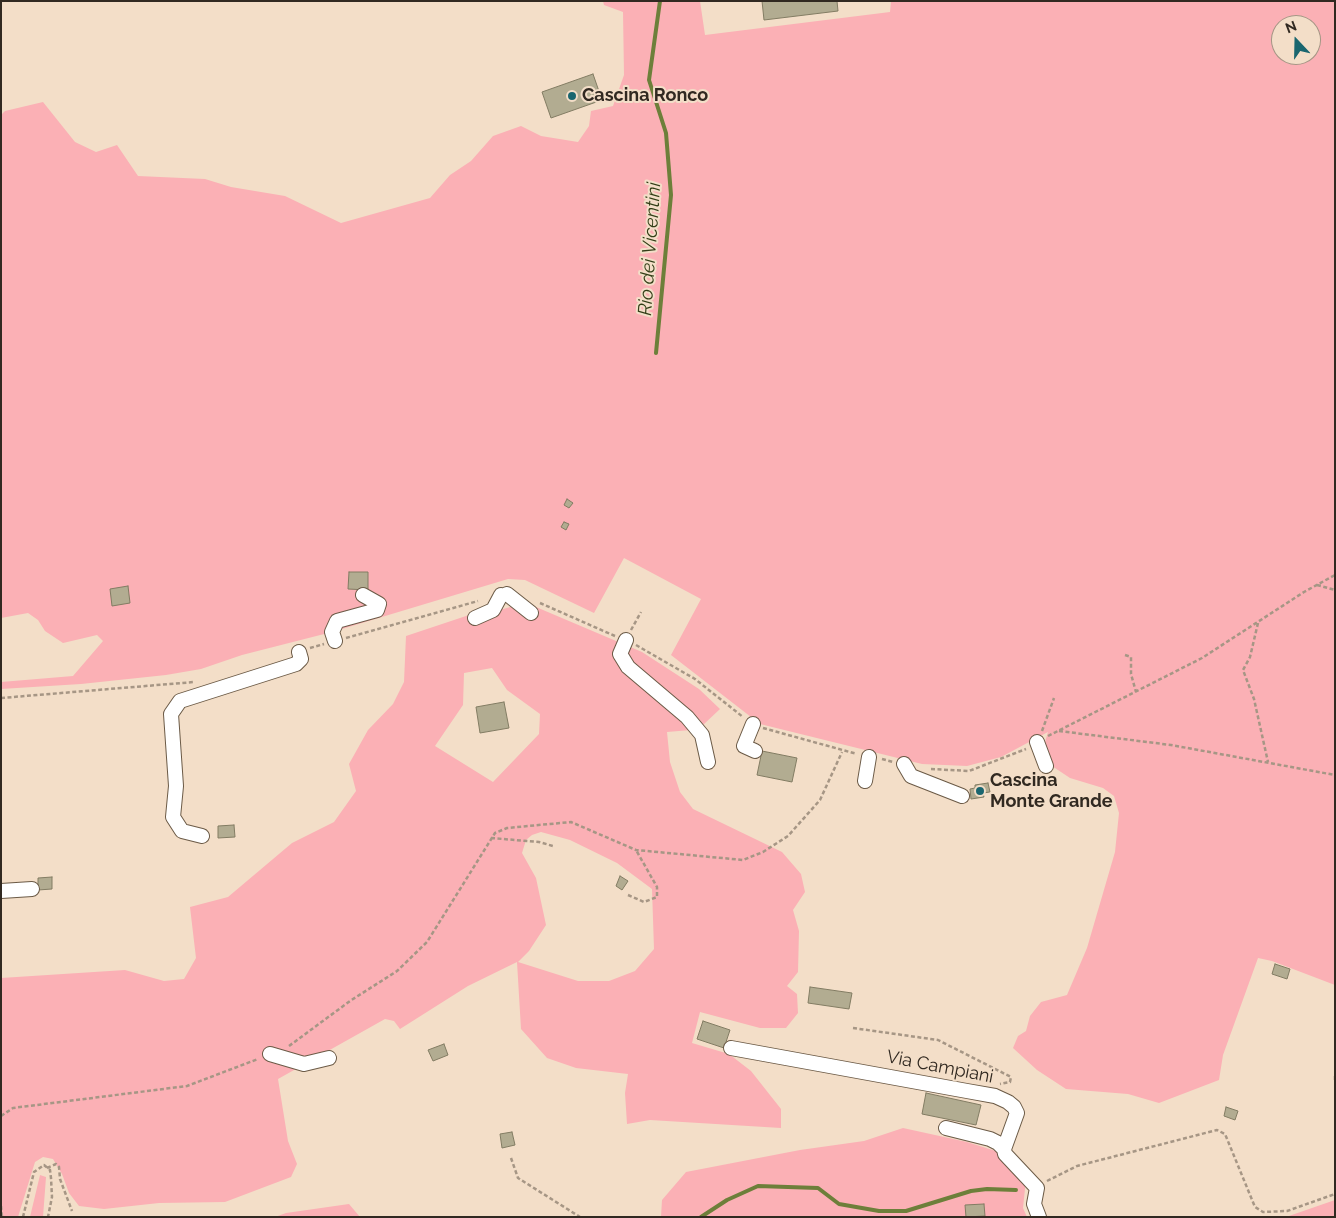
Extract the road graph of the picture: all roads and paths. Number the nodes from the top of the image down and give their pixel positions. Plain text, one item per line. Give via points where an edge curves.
1 (1335, 575) edge
2 (1317, 585) junction
3 (1335, 590) edge
4 (363, 595) dead end
5 (504, 595) junction
6 (535, 607) joint
7 (641, 612) dead end
8 (475, 618) dead end
9 (1259, 621) junction
10 (626, 640) junction
11 (334, 641) junction
12 (299, 652) joint
13 (1125, 656) dead end
14 (195, 682) dead end
15 (1136, 692) junction
16 (1, 698) edge
17 (1054, 698) dead end
18 (753, 724) junction
19 (1057, 731) junction
20 (1037, 742) junction
21 (755, 751) dead end
22 (842, 752) junction
23 (868, 757) junction
24 (708, 762) dead end
25 (1268, 763) junction
26 (904, 764) junction
27 (1046, 766) dead end
28 (1335, 775) edge
29 (865, 781) dead end
30 (962, 796) dead end
31 (202, 836) dead end
32 (492, 838) junction
33 (553, 846) dead end
34 (636, 850) junction
35 (32, 889) dead end
36 (1, 891) edge
37 (628, 895) dead end
38 (852, 1028) dead end
39 (731, 1048) dead end
40 (270, 1054) junction
41 (330, 1058) dead end
42 (999, 1072) dead end
43 (1335, 1076) edge
44 (1335, 1082) edge
45 (1, 1116) edge
46 (946, 1128) dead end
47 (1004, 1149) junction
48 (511, 1158) dead end
49 (47, 1168) junction
50 (1037, 1188) junction
51 (1335, 1194) edge
52 (1, 1206) edge
53 (72, 1211) dead end
54 (2, 1217) edge
55 (23, 1217) edge
56 (48, 1217) edge
57 (580, 1217) edge
58 (1040, 1217) edge

1 - 2 path
2 - 3 path
2 - 9 path
4 - 11 street via 379,604 378,610 337,621 332,632
5 - 6 street
5 - 8 street via 493,610
5 - 11 path
6 - 10 path
7 - 10 path
9 - 15 path via 1202,658
9 - 25 path via 1250,657 1242,670 1254,699
10 - 18 path via 695,679
10 - 24 street via 620,654 628,667 688,717 702,735
11 - 12 path
12 - 31 street via 301,659 296,664 180,700 171,714 176,786 173,817 182,831
13 - 15 path via 1131,657
14 - 16 path
15 - 19 path
17 - 20 path
18 - 21 street via 744,746
18 - 22 path
19 - 20 path
19 - 25 path via 1171,745
20 - 26 path via 1020,753 969,771 941,771
20 - 27 street
22 - 23 path
22 - 34 path via 820,800 788,836 763,852 743,860
23 - 26 path
23 - 29 street
25 - 28 path
26 - 30 street via 911,776
32 - 33 path
32 - 34 path via 495,833 508,828 571,822
32 - 40 path via 427,942 397,971 293,1044
34 - 37 path via 657,888 657,897 644,902
35 - 36 street
38 - 42 path via 938,1040
39 - 47 street, Via Campiani via 995,1096 1014,1107 1017,1113
40 - 41 street via 304,1064
40 - 45 path via 187,1086 13,1108
43 - 44 path
46 - 47 street via 990,1139
47 - 50 street
48 - 57 path via 518,1178
49 - 53 path via 56,1164 59,1167
49 - 55 path via 44,1165 34,1172
49 - 56 path via 52,1197
50 - 51 path via 1078,1166 1217,1130 1226,1134 1255,1207 1263,1212 1287,1211
50 - 58 street via 1034,1204
52 - 54 path

